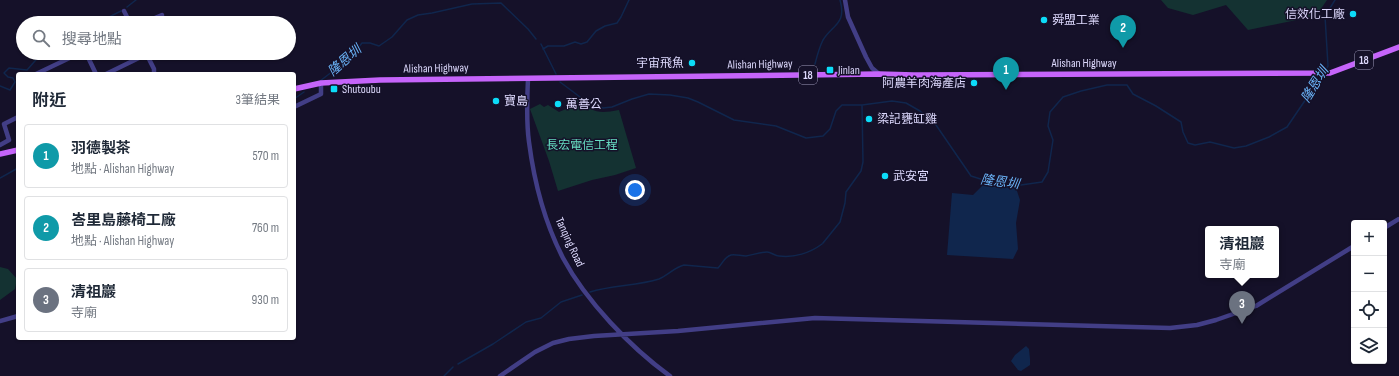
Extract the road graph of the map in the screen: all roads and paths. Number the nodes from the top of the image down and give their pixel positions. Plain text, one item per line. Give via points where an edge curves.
1 (845, 0) edge
2 (124, 11) dead end
3 (126, 16) edge
4 (1399, 47) edge
5 (65, 60) edge
6 (89, 60) edge
7 (135, 60) edge
8 (150, 60) edge
9 (40, 72) edge
10 (95, 72) edge
11 (110, 72) edge
12 (154, 72) edge
13 (879, 74) junction
14 (528, 79) junction
15 (321, 83) junction
16 (296, 89) edge
17 (296, 106) edge
18 (16, 118) edge
19 (0, 145) edge
20 (16, 150) edge
21 (0, 154) edge
22 (1399, 219) edge
23 (1387, 226) edge
24 (1351, 248) edge
25 (16, 317) edge
26 (0, 321) edge
27 (621, 334) junction
28 (500, 376) edge
29 (670, 376) edge

1 - 13 street via 848,17 866,57
2 - 3 street
4 - 13 main road, Alishan Highway / 18 via 1330,73
5 - 9 street
6 - 10 street
7 - 11 street
8 - 12 street
13 - 14 main road, Alishan Highway / 18
14 - 15 main road, Alishan Highway / 18
14 - 27 street, Tanqing Road via 529,142 537,185 549,223 563,258 585,292
15 - 16 main road, Alishan Highway / 18
15 - 17 street via 321,94
18 - 19 street via 4,124 9,140
20 - 21 main road
22 - 23 street
24 - 27 street via 1256,306 1197,325 1170,328 815,318
25 - 26 street
27 - 28 street via 553,343 520,361
27 - 29 street, Tanqing Road via 651,363

